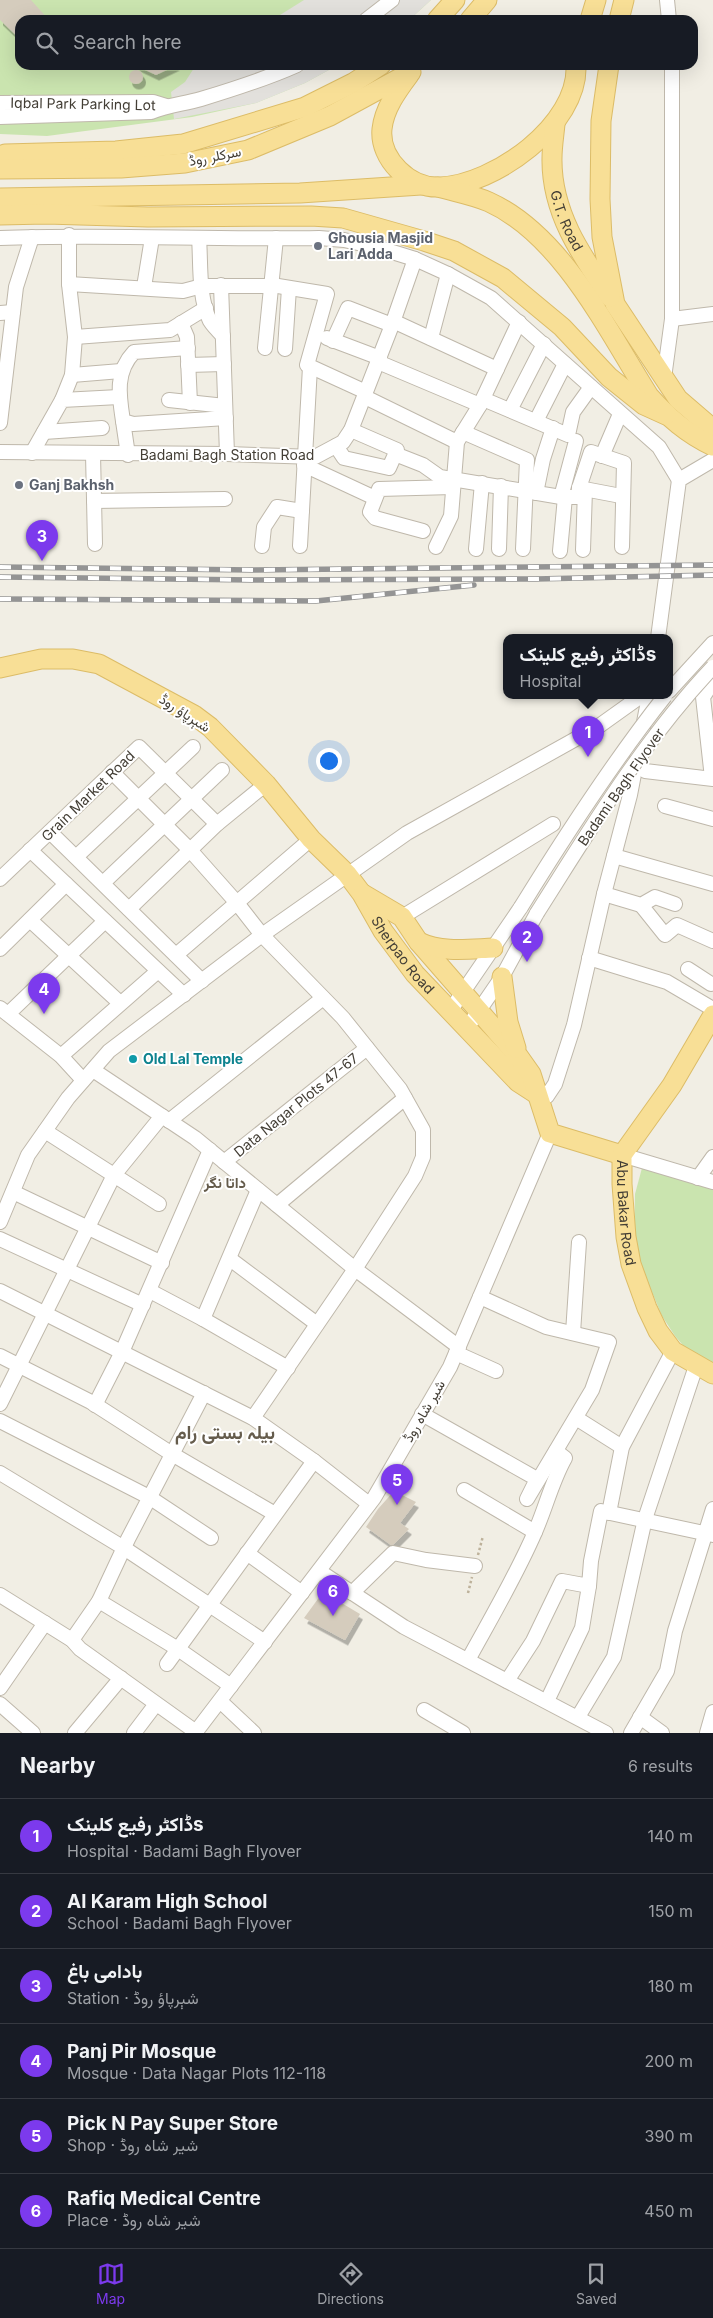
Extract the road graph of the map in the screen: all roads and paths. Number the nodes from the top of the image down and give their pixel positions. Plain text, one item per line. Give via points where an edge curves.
1 (392, 0) edge
2 (455, 0) edge
3 (487, 0) edge
4 (596, 0) edge
5 (624, 0) edge
6 (667, 0) edge
7 (375, 5) edge
8 (442, 15) edge
9 (474, 15) edge
10 (592, 15) edge
11 (620, 15) edge
12 (668, 15) edge
13 (286, 70) edge
14 (373, 70) edge
15 (411, 70) edge
16 (414, 70) edge
17 (575, 70) edge
18 (607, 70) edge
19 (672, 70) edge
20 (0, 103) edge
21 (166, 106) junction
22 (0, 117) edge
23 (555, 124) junction
24 (0, 156) edge
25 (0, 169) edge
26 (430, 186) junction
27 (0, 198) edge
28 (0, 215) edge
29 (69, 235) junction
30 (32, 237) junction
31 (0, 238) edge
32 (152, 238) junction
33 (199, 238) junction
34 (276, 238) junction
35 (415, 259) junction
36 (448, 274) junction
37 (69, 284) junction
38 (221, 285) junction
39 (202, 286) junction
40 (270, 286) junction
41 (144, 288) junction
42 (289, 288) junction
43 (615, 304) junction
44 (206, 308) junction
45 (6, 313) edge
46 (713, 314) edge
47 (672, 319) junction
48 (519, 322) junction
49 (181, 323) junction
50 (393, 323) junction
51 (316, 333) junction
52 (222, 336) junction
53 (75, 337) junction
54 (431, 338) junction
55 (333, 341) junction
56 (544, 344) junction
57 (188, 348) junction
58 (265, 348) dead end
59 (285, 348) dead end
60 (379, 360) junction
61 (224, 364) junction
62 (566, 364) junction
63 (188, 365) junction
64 (310, 367) junction
65 (497, 370) junction
66 (120, 371) junction
67 (72, 375) junction
68 (664, 378) junction
69 (591, 387) junction
70 (366, 394) junction
71 (119, 397) junction
72 (62, 400) junction
73 (169, 400) dead end
74 (481, 402) junction
75 (190, 403) junction
76 (510, 410) junction
77 (225, 412) junction
78 (620, 414) junction
79 (666, 415) junction
80 (123, 421) junction
81 (536, 421) junction
82 (0, 423) edge
83 (102, 428) dead end
84 (553, 428) junction
85 (713, 429) edge
86 (351, 430) junction
87 (44, 432) junction
88 (460, 437) junction
89 (576, 440) dead end
90 (336, 446) junction
91 (713, 446) edge
92 (0, 452) edge
93 (32, 453) junction
94 (93, 454) junction
95 (227, 454) junction
96 (395, 454) junction
97 (128, 455) junction
98 (602, 456) junction
99 (713, 460) edge
100 (304, 461) junction
101 (679, 480) junction
102 (453, 483) junction
103 (482, 483) junction
104 (501, 486) junction
105 (582, 489) junction
106 (531, 492) junction
107 (622, 496) junction
108 (563, 497) junction
109 (375, 498) junction
110 (225, 499) dead end
111 (94, 501) junction
112 (302, 511) junction
113 (423, 531) dead end
114 (95, 544) dead end
115 (262, 546) dead end
116 (300, 546) dead end
117 (436, 547) dead end
118 (622, 547) dead end
119 (499, 548) dead end
120 (476, 549) dead end
121 (523, 549) dead end
122 (583, 550) dead end
123 (560, 551) dead end
124 (659, 634) edge
125 (713, 643) edge
126 (713, 667) edge
127 (0, 668) edge
128 (713, 682) edge
129 (673, 686) edge
130 (637, 699) edge
131 (648, 699) edge
132 (663, 699) edge
133 (709, 711) edge
134 (710, 734) edge
135 (193, 747) dead end
136 (711, 757) edge
137 (222, 770) dead end
138 (645, 771) dead end
139 (112, 772) junction
140 (166, 773) junction
141 (712, 778) edge
142 (266, 784) junction
143 (138, 799) junction
144 (192, 799) junction
145 (665, 806) dead end
146 (713, 820) edge
147 (217, 824) junction
148 (554, 824) dead end
149 (163, 826) junction
150 (50, 832) junction
151 (311, 839) junction
152 (30, 850) junction
153 (190, 850) junction
154 (614, 856) junction
155 (76, 858) junction
156 (347, 874) junction
157 (0, 879) edge
158 (103, 883) junction
159 (66, 884) junction
160 (713, 884) edge
161 (362, 894) junction
162 (604, 894) junction
163 (237, 903) junction
164 (675, 904) dead end
165 (641, 905) junction
166 (129, 909) junction
167 (402, 917) junction
168 (30, 920) junction
169 (105, 921) junction
170 (262, 935) junction
171 (713, 941) edge
172 (418, 942) junction
173 (493, 948) junction
174 (0, 949) edge
175 (176, 955) junction
176 (69, 956) junction
177 (589, 958) junction
178 (688, 969) dead end
179 (158, 971) junction
180 (502, 976) junction
181 (202, 981) junction
182 (712, 982) edge
183 (463, 993) junction
184 (184, 995) junction
185 (323, 998) junction
186 (701, 1000) junction
187 (120, 1003) junction
188 (713, 1009) edge
189 (4, 1011) edge
190 (450, 1011) junction
191 (479, 1011) junction
192 (713, 1015) edge
193 (467, 1028) junction
194 (367, 1048) junction
195 (61, 1056) junction
196 (519, 1056) junction
197 (93, 1070) junction
198 (83, 1080) junction
199 (538, 1097) junction
200 (405, 1098) junction
201 (165, 1118) junction
202 (45, 1131) junction
203 (550, 1133) junction
204 (210, 1150) junction
205 (622, 1155) junction
206 (713, 1157) edge
207 (224, 1162) junction
208 (114, 1175) junction
209 (698, 1178) junction
210 (713, 1182) edge
211 (258, 1190) junction
212 (13, 1192) junction
213 (159, 1204) dead end
214 (277, 1206) junction
215 (0, 1222) edge
216 (88, 1228) junction
217 (0, 1239) edge
218 (579, 1242) dead end
219 (230, 1259) junction
220 (162, 1263) junction
221 (68, 1269) junction
222 (355, 1269) junction
223 (0, 1291) edge
224 (150, 1291) junction
225 (480, 1297) junction
226 (143, 1305) junction
227 (45, 1314) junction
228 (203, 1319) junction
229 (317, 1324) junction
230 (573, 1334) junction
231 (457, 1350) junction
232 (673, 1351) junction
233 (122, 1352) junction
234 (0, 1356) edge
235 (20, 1365) junction
236 (288, 1368) junction
237 (496, 1370) dead end
238 (705, 1370) edge
239 (204, 1393) junction
240 (0, 1404) edge
241 (95, 1405) junction
242 (422, 1414) junction
243 (253, 1418) junction
244 (576, 1418) junction
245 (0, 1421) edge
246 (622, 1447) junction
247 (556, 1451) junction
248 (172, 1454) junction
249 (314, 1461) junction
250 (0, 1473) edge
251 (464, 1490) dead end
252 (150, 1497) junction
253 (369, 1504) junction
254 (713, 1509) edge
255 (609, 1513) junction
256 (275, 1514) junction
257 (644, 1520) junction
258 (536, 1532) junction
259 (709, 1534) edge
260 (212, 1538) dead end
261 (124, 1548) junction
262 (247, 1553) junction
263 (475, 1566) dead end
264 (319, 1571) junction
265 (589, 1586) junction
266 (352, 1592) junction
267 (302, 1593) junction
268 (0, 1595) edge
269 (99, 1601) junction
270 (211, 1604) junction
271 (45, 1624) junction
272 (72, 1640) junction
273 (265, 1642) junction
274 (178, 1649) junction
275 (468, 1660) junction
276 (167, 1664) dead end
277 (121, 1678) junction
278 (508, 1681) junction
279 (232, 1686) junction
280 (0, 1688) edge
281 (220, 1701) junction
282 (547, 1701) junction
283 (0, 1704) edge
284 (156, 1704) junction
285 (424, 1710) dead end
286 (713, 1712) edge
287 (578, 1717) junction
288 (640, 1717) junction
289 (34, 1733) edge
290 (76, 1733) edge
291 (134, 1733) edge
292 (196, 1733) edge
293 (254, 1733) edge
294 (463, 1733) edge
295 (606, 1733) edge
296 (631, 1733) edge
297 (662, 1733) edge
298 (706, 1733) edge

1 - 7 street
2 - 8 main road
3 - 9 main road
4 - 10 main road
5 - 11 main road
6 - 12 street
13 - 21 street, Iqbal Park Parking Lot via 198,100
14 - 24 main road via 306,107 183,144 116,151
15 - 25 main road, سرکلر روڈ via 330,116 248,150 185,163 121,168
16 - 26 main road via 390,105 382,139 387,154 406,177
17 - 23 main road via 571,94
18 - 43 main road via 602,120 600,199 602,236
19 - 47 street
20 - 21 street, Iqbal Park Parking Lot via 153,102
21 - 22 street, Iqbal Park Parking Lot via 151,112
23 - 26 main road via 527,149 498,167 458,184
23 - 43 main road, G.T. Road via 554,187 562,215 584,260
26 - 27 main road via 300,193
26 - 79 main road via 489,202 540,237 561,260 649,396
28 - 79 main road via 327,217 343,218 424,241 454,251 503,278 562,327 609,377 644,405
29 - 30 street
29 - 32 street
29 - 37 street
30 - 31 street
30 - 45 street
32 - 33 street
32 - 41 street
33 - 34 street
33 - 39 street
34 - 35 street via 344,240
34 - 40 street
35 - 36 street
35 - 50 street, Badami Bagh Station Road
36 - 48 street via 491,298
36 - 54 street
37 - 41 street
37 - 53 street
38 - 39 street
38 - 40 street
38 - 52 street
39 - 41 street via 183,291
39 - 44 street
40 - 42 street
40 - 58 street
42 - 51 street via 327,294
42 - 59 street
43 - 68 main road, G.T. Road
44 - 49 street
44 - 52 street via 210,322
45 - 82 street
46 - 47 street
47 - 68 street
48 - 56 street
48 - 65 street
49 - 53 street via 170,330
49 - 57 street
50 - 54 street
50 - 55 street via 348,308
50 - 60 street, Badami Bagh Station Road
51 - 55 street
51 - 64 street via 307,365
52 - 61 street
53 - 67 street
54 - 65 street
55 - 60 street
56 - 62 street
56 - 76 street
57 - 63 street
57 - 66 street via 134,352
60 - 70 street, Badami Bagh Station Road
60 - 74 street
61 - 63 street
61 - 77 street
62 - 69 street
62 - 81 street
63 - 75 street
64 - 70 street
64 - 100 street
65 - 74 street
66 - 67 street
66 - 71 street
67 - 72 street
68 - 85 main road, G.T. Road via 678,399
69 - 78 street
69 - 84 street via 573,412 568,434
70 - 86 street, Badami Bagh Station Road
70 - 88 street
71 - 72 street
71 - 80 street
72 - 87 street
73 - 75 street
74 - 76 street
74 - 88 street
75 - 77 street
76 - 81 street
77 - 80 street via 133,424
77 - 95 street
78 - 98 street
78 - 101 street via 659,447
79 - 91 main road via 692,436
80 - 97 street
81 - 84 street
83 - 87 street
84 - 106 street
86 - 90 street, Badami Bagh Station Road
86 - 96 street via 397,450
87 - 93 street
88 - 102 street
88 - 106 street via 527,460
89 - 108 street
90 - 96 street via 344,458 389,468
90 - 100 street, Badami Bagh Station Road
92 - 93 street, Badami Bagh Station Road
93 - 94 street, Badami Bagh Station Road
94 - 97 street, Badami Bagh Station Road
94 - 111 street
95 - 97 street, Badami Bagh Station Road
95 - 100 street, Badami Bagh Station Road
96 - 102 street via 423,465
98 - 105 street via 591,452
98 - 107 street via 624,463
99 - 101 street
100 - 109 street
100 - 112 street
101 - 124 street
102 - 103 street
102 - 109 street via 378,488
102 - 117 street via 451,516
103 - 104 street
103 - 120 street
104 - 106 street
104 - 119 street
105 - 107 street
105 - 108 street via 578,497
105 - 122 street
106 - 108 street
106 - 121 street
107 - 118 street
108 - 123 street
109 - 113 street via 370,512 375,518
110 - 111 street
111 - 114 street
112 - 115 street via 277,506 264,527
112 - 116 street
125 - 129 street
126 - 180 street, Badami Bagh Flyover, bridge via 651,741 600,814 537,913
127 - 142 main road, شېرپاؤ روڈ via 41,659 73,659 99,664 194,715
128 - 133 street via 703,697
130 - 156 street via 599,726 407,833
131 - 154 street via 630,795
132 - 173 street, Badami Bagh Flyover, bridge via 620,754
133 - 134 street
134 - 136 street
135 - 140 street
136 - 141 street
137 - 144 street
138 - 141 street
139 - 140 street, Grain Market Road via 139,747
139 - 143 street
139 - 150 street, Grain Market Road
140 - 143 street
140 - 144 street, Grain Market Road
142 - 147 street
142 - 151 main road, شېرپاؤ روڈ
143 - 149 street
143 - 155 street
144 - 147 street, Grain Market Road
144 - 149 street
145 - 146 street
147 - 153 street
148 - 167 street
149 - 153 street
149 - 158 street
150 - 152 street, Grain Market Road
150 - 155 street
151 - 156 main road, شېرپاؤ روڈ
151 - 163 street
152 - 157 street, Grain Market Road
152 - 159 street
153 - 163 street
153 - 166 street
154 - 160 street
154 - 162 street
155 - 158 street
156 - 161 main road, Sherpao Road
156 - 170 street
158 - 166 street
159 - 168 street
159 - 169 street
161 - 167 main road, Sherpao Road
161 - 190 main road, Sherpao Road via 383,932 415,974
162 - 165 street
162 - 177 street
163 - 170 street
163 - 175 street
164 - 165 street via 655,897
165 - 171 street via 665,935 677,925
166 - 175 street
167 - 172 main road, Sherpao Road
168 - 174 street
168 - 176 street
169 - 176 street
169 - 179 street
170 - 181 street
170 - 185 street
172 - 173 main road via 431,948
172 - 183 main road, Sherpao Road
173 - 183 street, Badami Bagh Flyover
175 - 181 street
176 - 187 street
176 - 189 street
177 - 186 street via 667,982
177 - 199 street via 574,1025 555,1084 547,1096
178 - 182 street
179 - 184 street
179 - 187 street
180 - 191 street, Badami Bagh Flyover
180 - 196 main road via 508,1022
181 - 184 street
182 - 186 street
183 - 190 street, Badami Bagh Flyover
183 - 191 main road, Sherpao Road
184 - 197 street via 109,1051
185 - 194 street
185 - 201 street
186 - 188 street
187 - 195 street
189 - 195 street
190 - 193 main road, Sherpao Road
191 - 193 street, Badami Bagh Flyover
191 - 196 main road, Sherpao Road
192 - 205 main road, Abu Bakar Road via 672,1085
193 - 199 main road, Sherpao Road via 518,1082
194 - 200 street
194 - 207 street, Data Nagar Plots 47-67
195 - 198 street
196 - 199 main road via 531,1074
197 - 198 street
197 - 201 street
198 - 202 street
199 - 203 main road
200 - 214 street
200 - 222 street via 423,1130 423,1157 415,1176
201 - 204 street
201 - 208 street
202 - 208 street
202 - 212 street via 28,1155
203 - 205 main road
203 - 225 street, شیر شاہ روڈ
204 - 207 street
204 - 220 street
205 - 209 street
205 - 232 main road, Abu Bakar Road via 626,1237 631,1264 658,1331
206 - 209 street
207 - 211 street
208 - 213 street
208 - 216 street
209 - 210 street
211 - 214 street
211 - 219 street
212 - 215 street
212 - 216 street
214 - 222 street
216 - 220 street
216 - 221 street
217 - 221 street
218 - 230 street
219 - 228 street
219 - 229 street
220 - 224 street
221 - 226 street
221 - 227 street
222 - 229 street
222 - 231 street
223 - 227 street
224 - 226 street
224 - 228 street
225 - 230 street via 546,1327
225 - 231 street, شیر شاہ روڈ
226 - 233 street
227 - 233 street
227 - 235 street
228 - 236 street
229 - 236 street
230 - 244 street via 609,1342 592,1390
231 - 237 street
231 - 242 street, شیر شاہ روڈ
232 - 238 main road, Abu Bakar Road
232 - 246 street
233 - 239 street
233 - 241 street
234 - 235 street
235 - 240 street
235 - 241 street
236 - 243 street
238 - 257 street
239 - 243 street
239 - 248 street
241 - 248 street
242 - 247 street via 537,1479 527,1499
242 - 253 street, شیر شاہ روڈ
243 - 249 street
244 - 246 street
244 - 247 street
245 - 252 street
246 - 255 street
247 - 258 street via 565,1458 556,1473
248 - 252 street
248 - 256 street
249 - 253 street
249 - 256 street
250 - 261 street
251 - 258 street
252 - 260 street
252 - 261 street
253 - 264 street, شیر شاہ روڈ
254 - 259 street
255 - 257 street
255 - 265 street via 601,1511 590,1561
256 - 262 street
257 - 259 street
257 - 287 street via 614,1657
258 - 275 street
259 - 288 street via 675,1631 667,1672
261 - 269 street
261 - 270 street
262 - 267 street
262 - 270 street
263 - 266 street via 393,1553
264 - 266 street
264 - 267 street, شیر شاہ روڈ
265 - 278 street via 562,1581 533,1641
265 - 282 street via 582,1628
266 - 275 street via 404,1627
267 - 273 street, شیر شاہ روڈ
268 - 271 street
269 - 272 street
269 - 274 street
270 - 273 street
270 - 274 street
271 - 272 street
271 - 280 street
272 - 277 street
273 - 279 street, شیر شاہ روڈ
274 - 276 street
274 - 279 street
275 - 278 street
277 - 284 street
277 - 290 street
278 - 282 street
279 - 281 street, شیر شاہ روڈ
281 - 292 street, شیر شاہ روڈ
281 - 293 street
282 - 287 street
283 - 289 street
284 - 291 street
284 - 292 street
285 - 294 street
286 - 298 street
287 - 295 street
288 - 296 street
288 - 297 street

